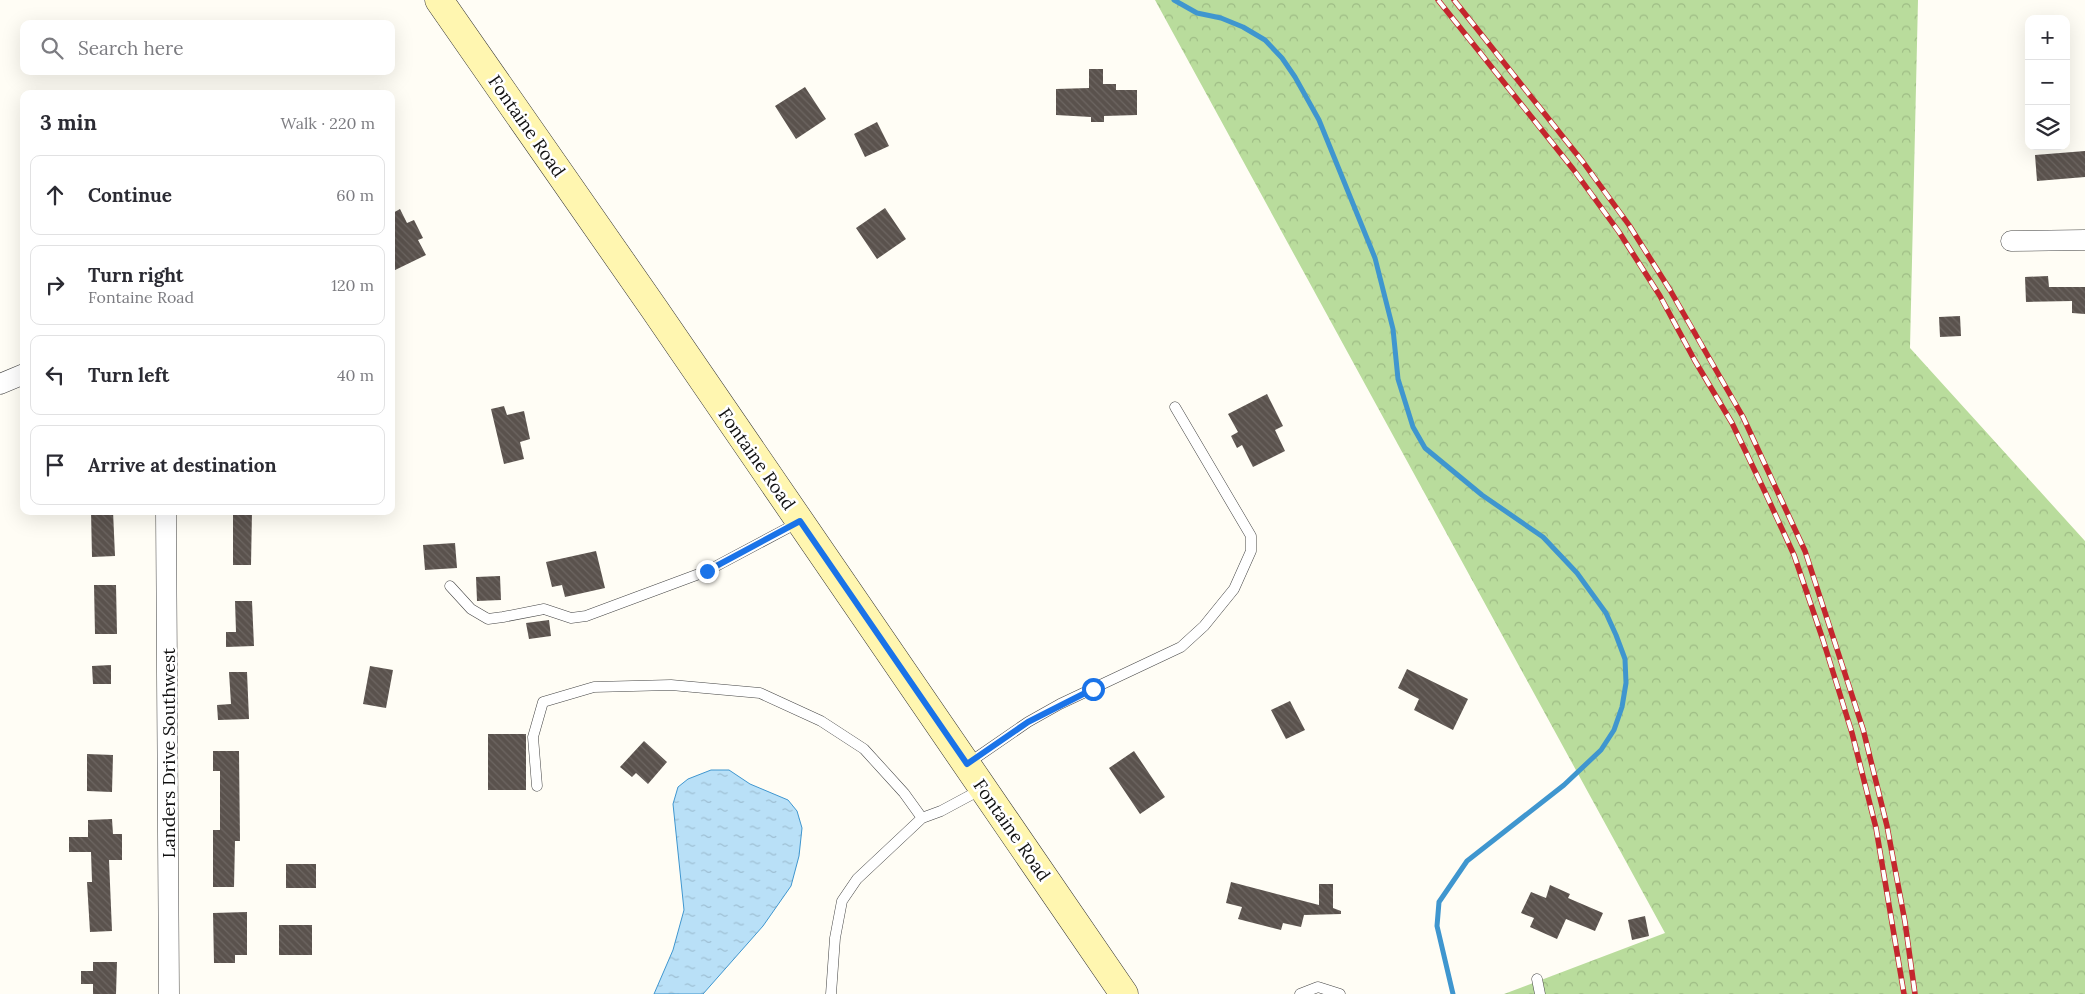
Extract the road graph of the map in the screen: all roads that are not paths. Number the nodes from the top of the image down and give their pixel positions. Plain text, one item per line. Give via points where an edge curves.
1 (439, 0) edge
2 (2085, 240) edge
3 (2011, 241) dead end
4 (20, 376) edge
5 (0, 384) edge
6 (1175, 408) dead end
7 (166, 515) edge
8 (800, 521) junction
9 (450, 586) dead end
10 (967, 764) junction
11 (537, 786) dead end
12 (983, 788) junction
13 (922, 818) junction
14 (1537, 979) dead end
15 (169, 994) edge
16 (832, 994) edge
17 (1124, 994) edge
18 (1300, 994) edge
19 (1340, 994) edge
20 (1540, 994) edge

1 - 8 main road, Fontaine Road
2 - 3 street
4 - 5 street
6 - 10 lane via 1252,536 1251,551 1234,588 1204,626 1181,647 1060,704
7 - 15 street, Landers Drive Southwest
8 - 9 lane via 707,571 586,616 571,618 544,608 488,619 471,609
8 - 10 main road, Fontaine Road
10 - 12 main road, Fontaine Road
11 - 13 lane via 533,737 543,702 594,687 671,685 760,693 821,721 864,749
12 - 13 lane
12 - 17 main road, Fontaine Road
13 - 16 lane via 857,879 842,901 835,938
14 - 20 lane
18 - 19 lane via 1318,987

